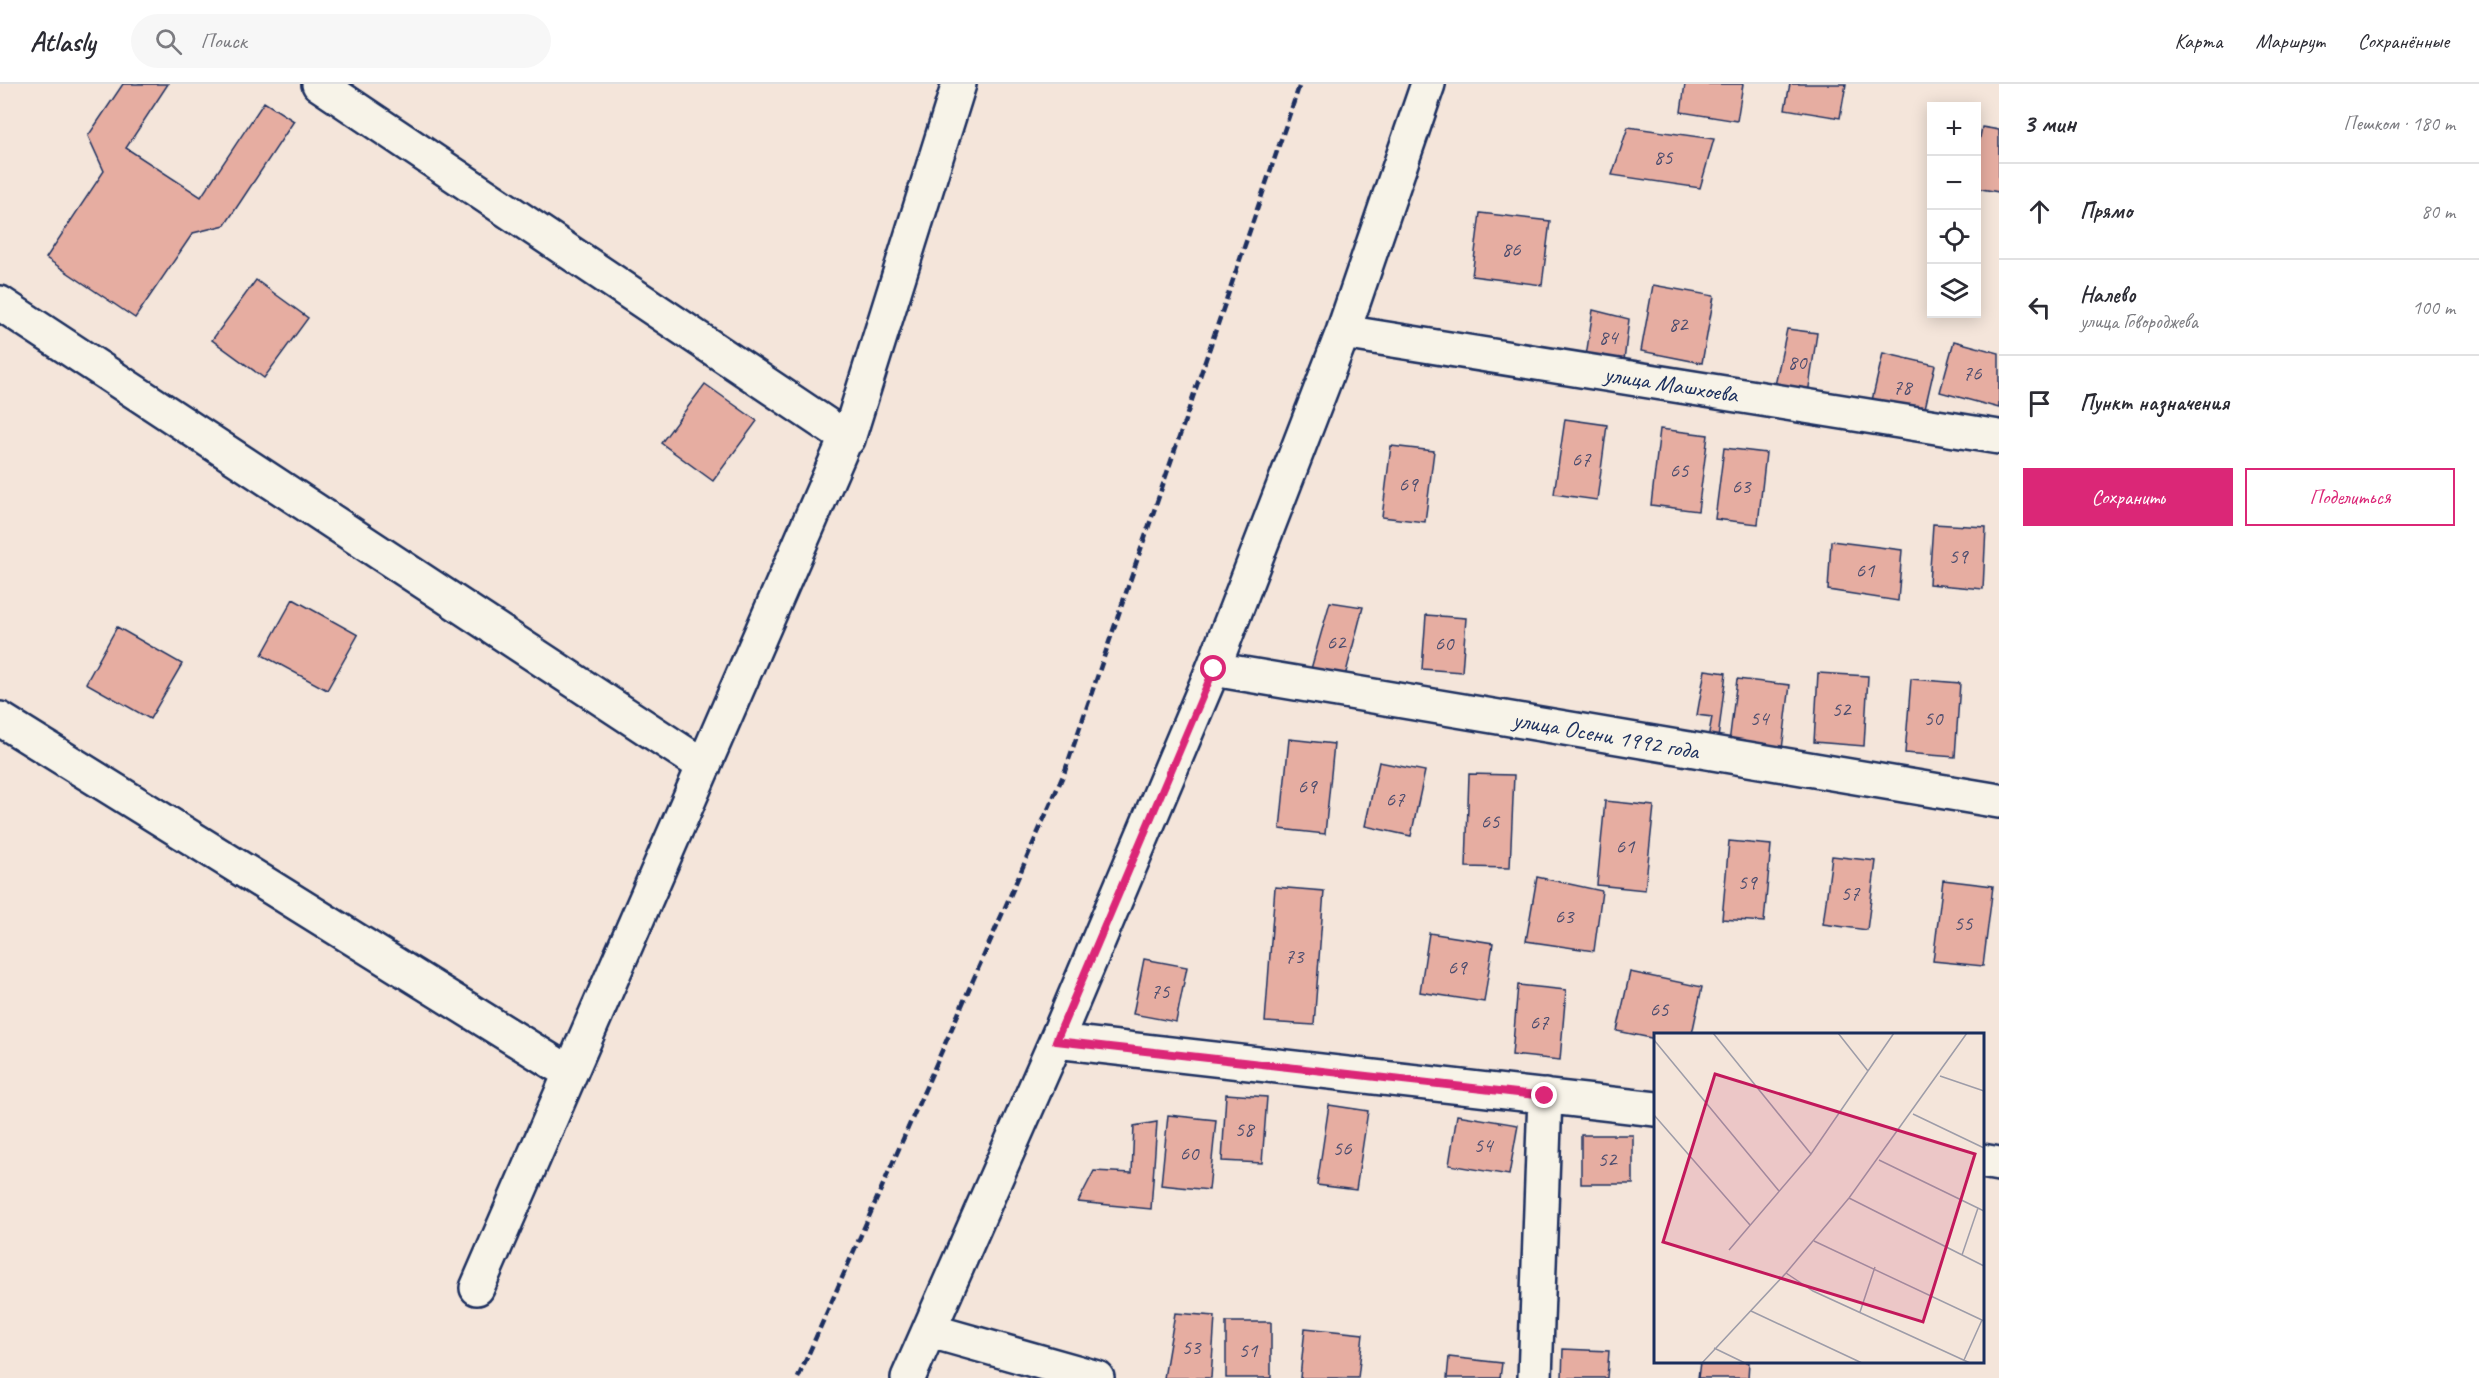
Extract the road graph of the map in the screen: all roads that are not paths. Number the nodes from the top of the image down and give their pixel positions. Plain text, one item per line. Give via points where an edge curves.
1 (319, 84) edge
2 (959, 84) edge
3 (1428, 84) edge
4 (0, 303) edge
5 (1343, 332) junction
6 (1999, 437) edge
7 (846, 438) junction
8 (1214, 669) junction
9 (0, 719) edge
10 (704, 766) junction
11 (1999, 801) edge
12 (1056, 1041) junction
13 (570, 1073) junction
14 (1545, 1096) junction
15 (1654, 1109) edge
16 (1984, 1161) edge
17 (1999, 1164) edge
18 (477, 1288) dead end
19 (931, 1331) junction
20 (908, 1378) edge
21 (1097, 1378) edge
22 (1535, 1378) edge

1 - 7 street
2 - 7 street
3 - 5 street
4 - 10 street
5 - 6 street, улица Машхоева
5 - 8 street
7 - 10 street
8 - 11 street, улица Осени 1992 года
8 - 12 street
9 - 13 street
10 - 13 street
12 - 14 street
12 - 19 street
13 - 18 street
14 - 15 street
14 - 22 street
16 - 17 street
19 - 20 street
19 - 21 street

